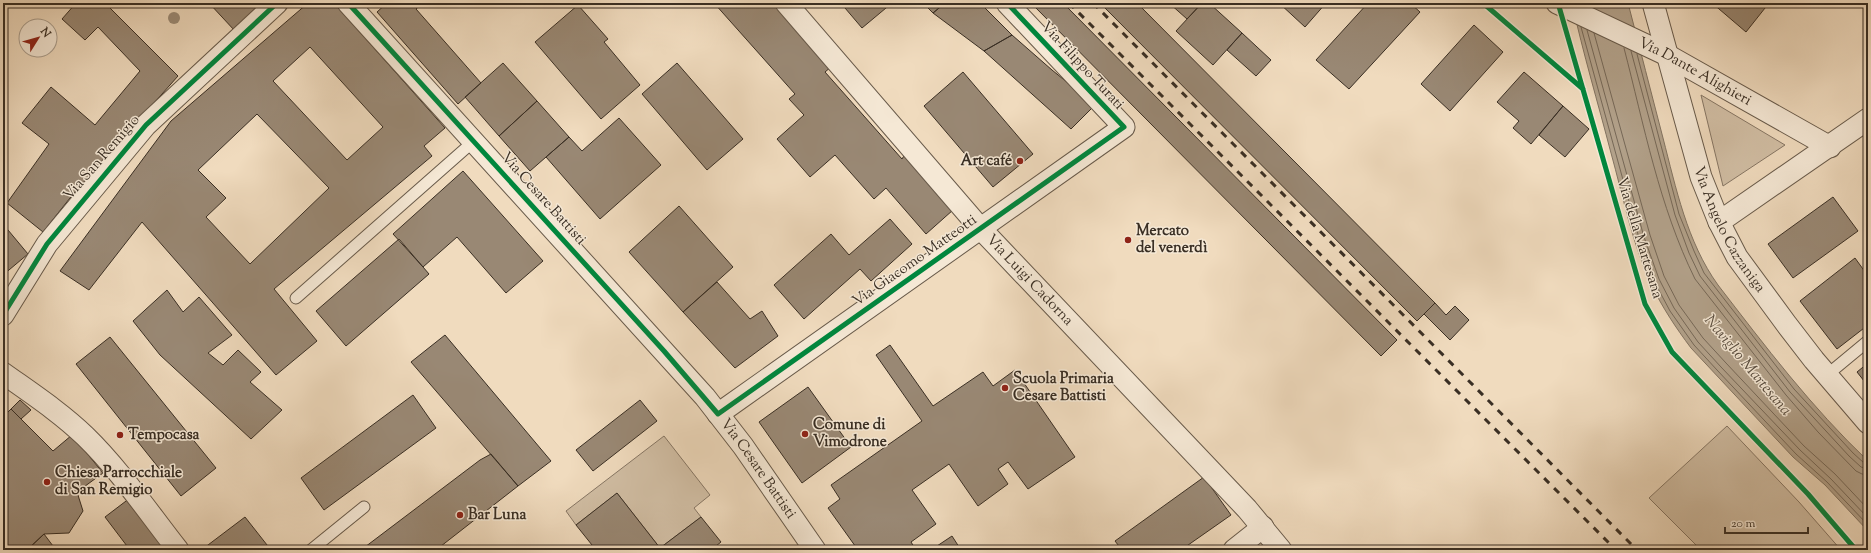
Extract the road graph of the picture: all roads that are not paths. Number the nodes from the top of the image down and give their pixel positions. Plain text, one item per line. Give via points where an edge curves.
1 (277, 3) edge
2 (348, 3) edge
3 (786, 3) edge
4 (1007, 3) edge
5 (1653, 3) edge
6 (1558, 4) edge
7 (1667, 56) junction
8 (1868, 119) edge
9 (1124, 127) joint
10 (474, 141) junction
11 (1830, 146) junction
12 (1718, 222) junction
13 (981, 229) junction
14 (296, 298) dead end
15 (6, 303) edge
16 (1868, 341) edge
17 (3, 373) edge
18 (1827, 375) junction
19 (718, 414) junction
20 (1868, 423) edge
21 (364, 507) dead end
22 (1263, 526) junction
23 (178, 550) edge
24 (311, 550) edge
25 (815, 550) edge
26 (1234, 550) edge
27 (1281, 550) edge

1 - 15 street, Via San Remigio via 146,125 47,244
2 - 10 street, Via Cesare Battisti
3 - 13 street, Via Luigi Cadorna
4 - 9 street, Via Filippo Turati
5 - 7 street, Via Angelo Cazzaniga
6 - 7 street, Via Dante Alighieri
7 - 11 street, Via Dante Alighieri
7 - 12 street, Via Angelo Cazzaniga via 1701,177
8 - 11 street
9 - 13 street, Via Giacomo Matteotti
10 - 14 lane
10 - 19 street, Via Cesare Battisti
11 - 12 street
12 - 18 street, Via Angelo Cazzaniga via 1737,257
13 - 19 street, Via Giacomo Matteotti
13 - 22 street, Via Luigi Cadorna
16 - 18 lane
17 - 23 street via 85,436 106,458
18 - 20 street, Via Angelo Cazzaniga
19 - 25 street, Via Cesare Battisti
21 - 24 lane
22 - 26 street
22 - 27 street, Via Luigi Cadorna

